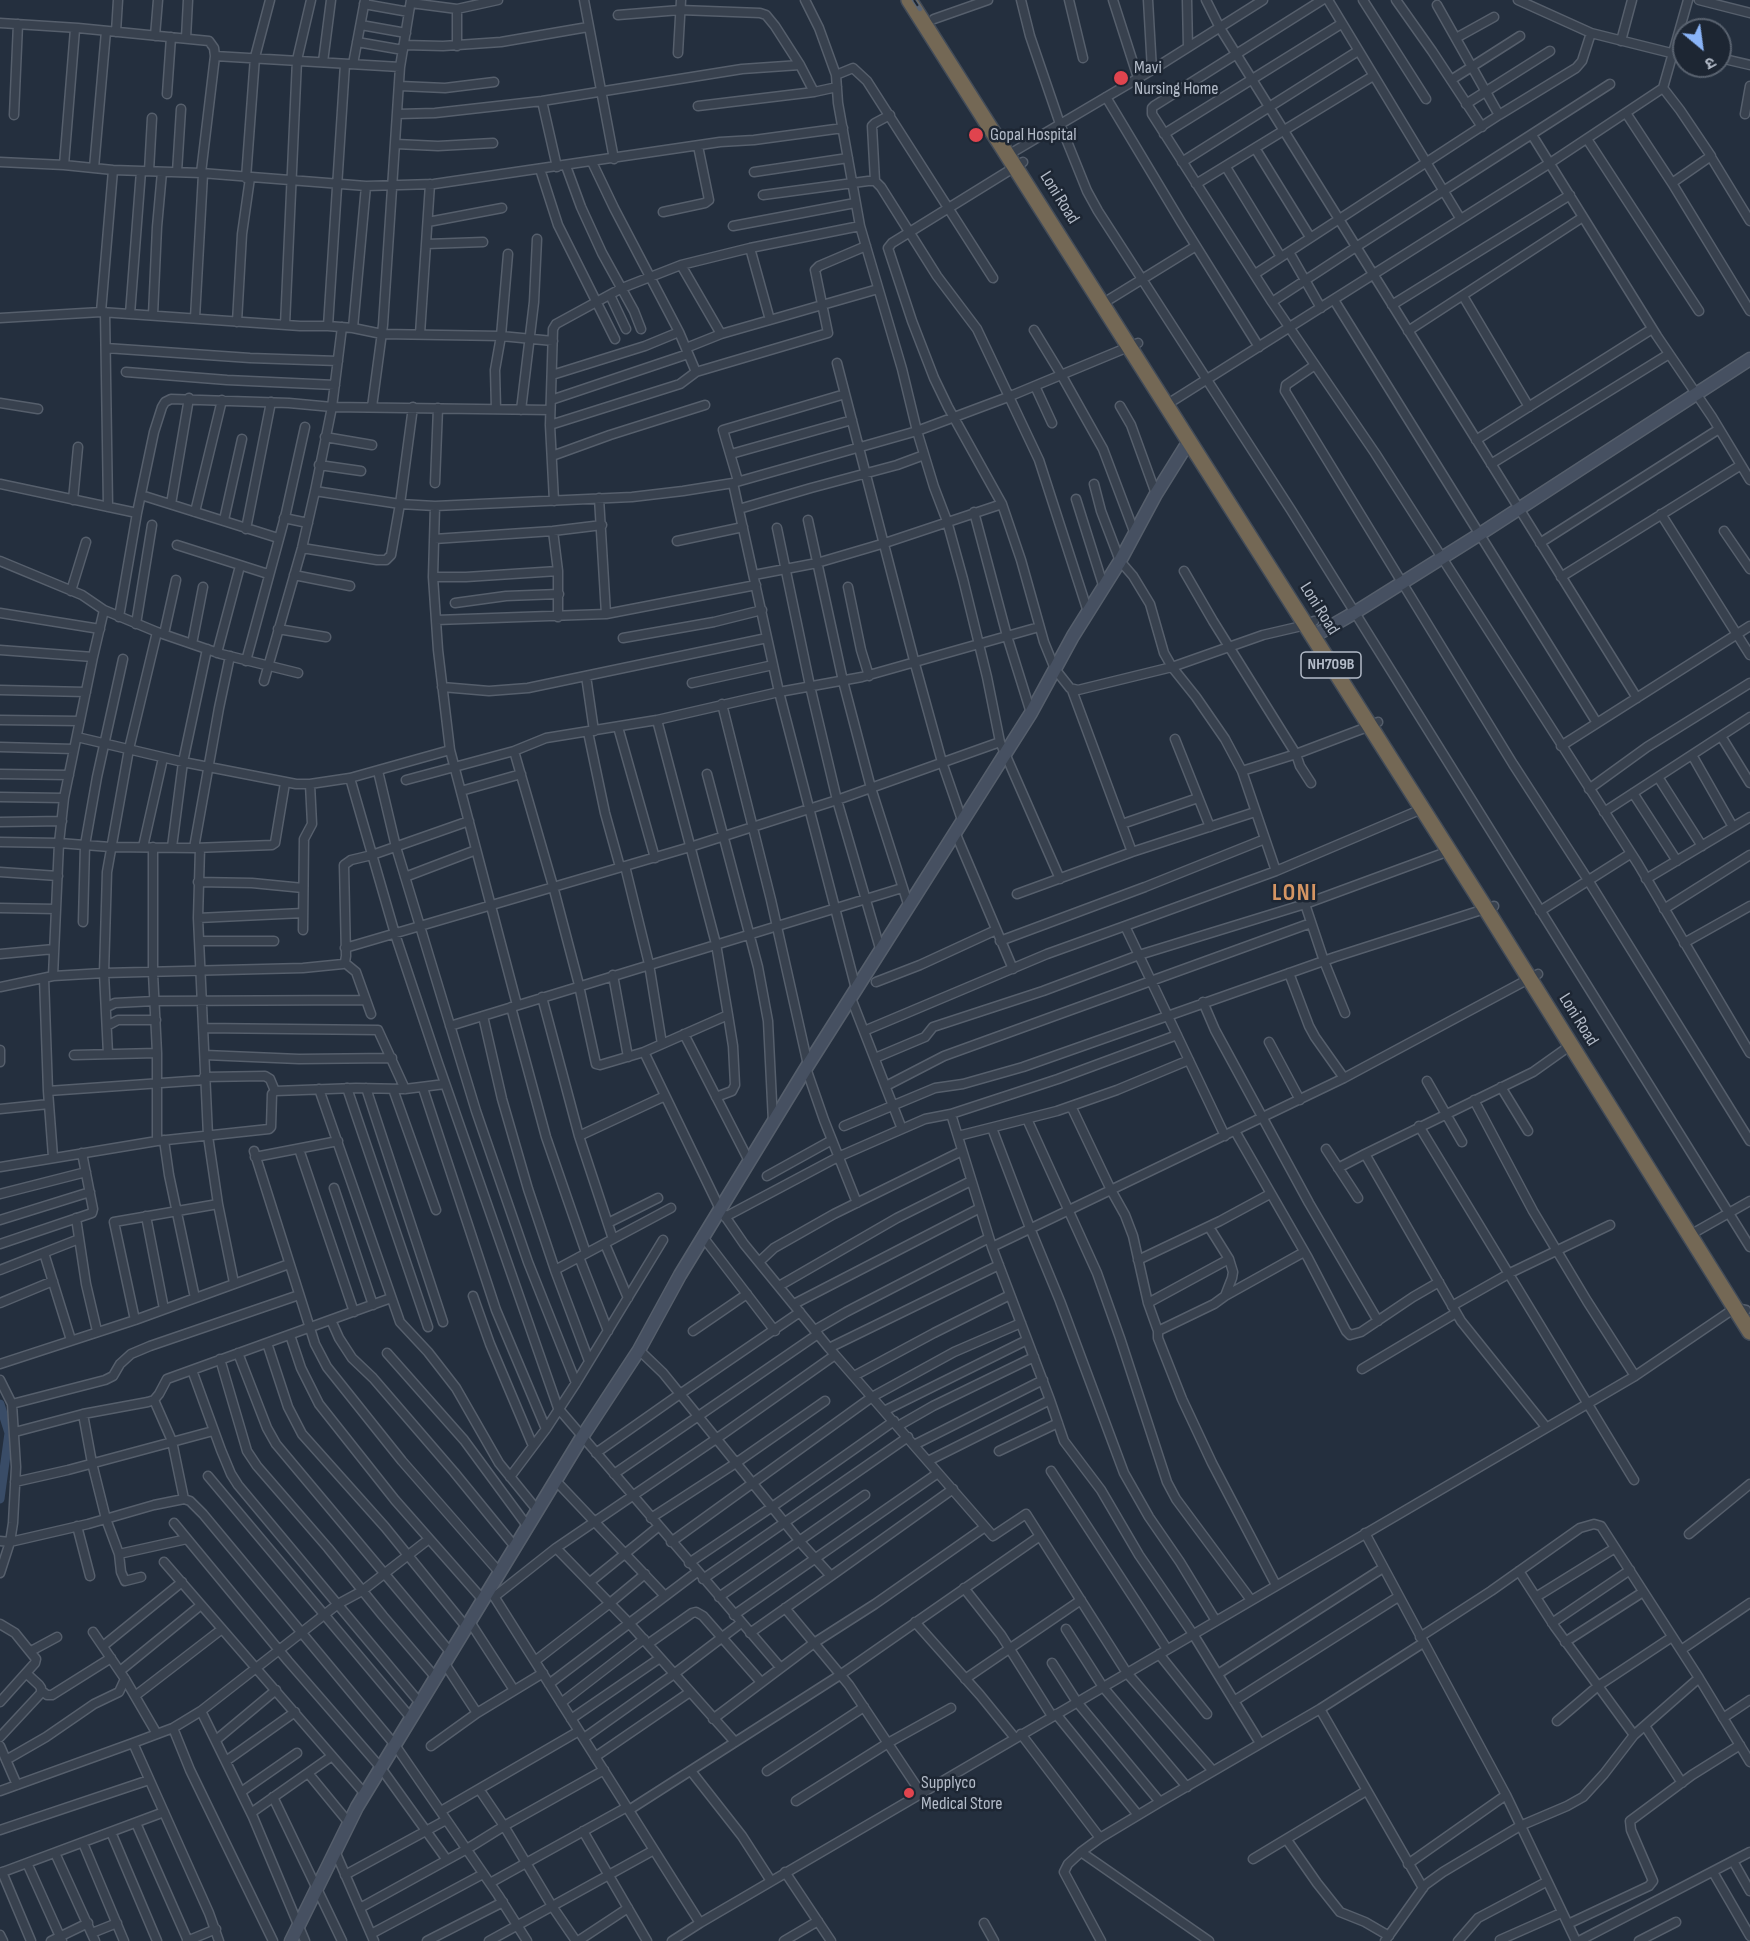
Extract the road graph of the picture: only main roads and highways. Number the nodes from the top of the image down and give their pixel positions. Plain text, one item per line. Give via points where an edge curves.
1 (909, 0) edge
2 (921, 0) edge
3 (1016, 159) junction
4 (1134, 345) junction
5 (1314, 626) junction
6 (1374, 724) junction
7 (1490, 908) junction
8 (1534, 977) junction
9 (1694, 1233) junction
10 (1744, 1312) edge
11 (1750, 1332) edge

1 - 3 highway, Loni Road / NH709B
2 - 3 highway, Loni Road / NH709B
3 - 4 highway, Loni Road / NH709B
3 - 4 highway, Loni Road / NH709B via 1110,299
4 - 5 highway, Loni Road / NH709B via 1174,400
4 - 5 highway, Loni Road / NH709B via 1189,441
5 - 6 highway, Loni Road / NH709B
6 - 7 highway, Loni Road / NH709B
6 - 7 highway, Loni Road / NH709B via 1422,809
7 - 8 highway, Loni Road / NH709B
8 - 9 highway, Loni Road / NH709B via 1572,1045
8 - 9 highway, Loni Road / NH709B via 1650,1150
9 - 10 highway, Loni Road / NH709B
10 - 11 highway, Loni Road / NH709B

